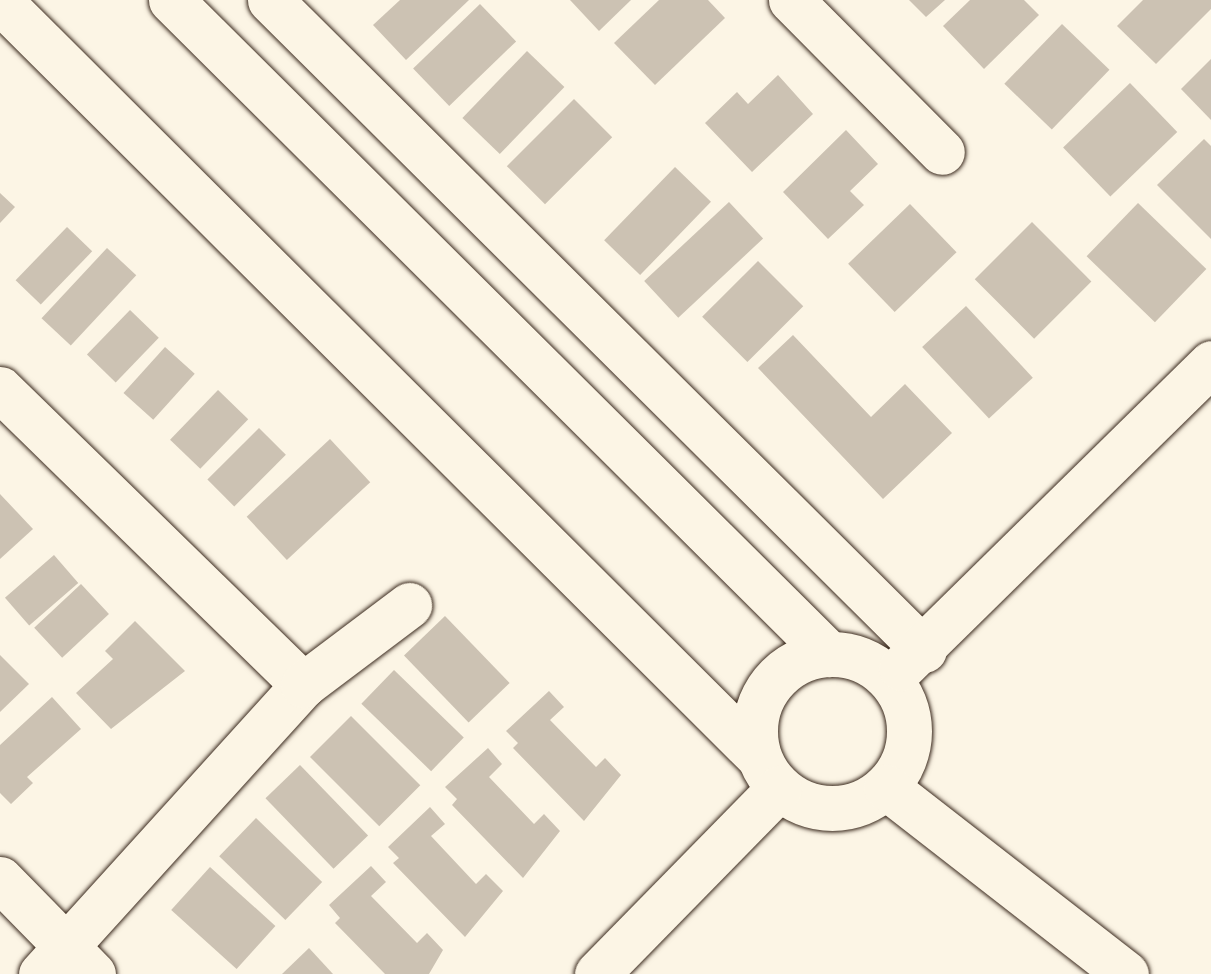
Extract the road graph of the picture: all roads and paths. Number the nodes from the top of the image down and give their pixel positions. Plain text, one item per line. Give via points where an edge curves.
1 (171, 0) edge
2 (270, 0) edge
3 (792, 0) edge
4 (0, 2) edge
5 (942, 152) dead end
6 (1211, 363) edge
7 (0, 389) edge
8 (409, 605) dead end
9 (924, 650) junction
10 (829, 654) junction
11 (888, 679) junction
12 (303, 685) junction
13 (769, 772) junction
14 (886, 787) junction
15 (0, 879) edge
16 (67, 965) edge
17 (597, 974) edge
18 (1126, 974) edge

1 - 10 street
2 - 9 street
3 - 5 street
4 - 13 street
6 - 9 street
7 - 12 street
8 - 12 street
9 - 11 street
10 - 11 street via 861,660
10 - 13 street via 790,666 769,687 756,715
11 - 14 street via 909,734
12 - 16 street
13 - 14 street via 833,808
13 - 17 street
14 - 18 street
15 - 16 street

